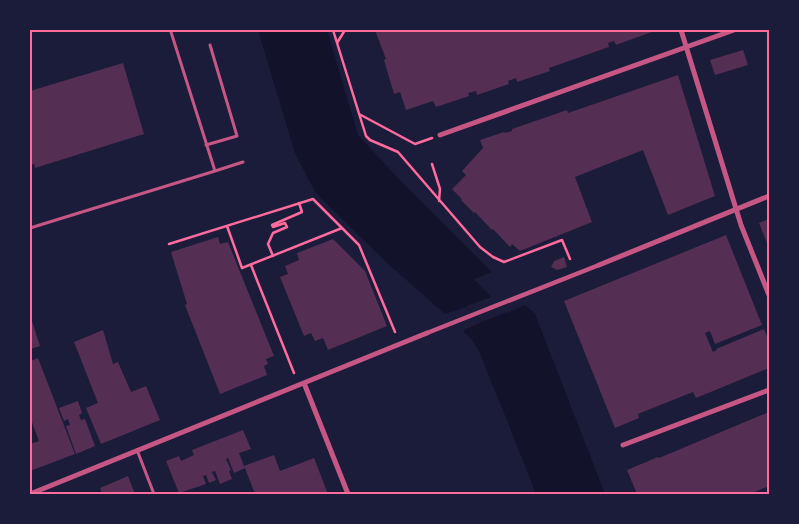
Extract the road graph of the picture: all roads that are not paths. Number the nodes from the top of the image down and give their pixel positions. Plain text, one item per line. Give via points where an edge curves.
1 (681, 30) edge
2 (734, 30) edge
3 (171, 32) dead end
4 (210, 45) dead end
5 (686, 47) junction
6 (440, 135) road end
7 (206, 145) junction
8 (243, 162) dead end
9 (214, 171) junction
10 (769, 196) edge
11 (736, 209) junction
12 (30, 228) edge
13 (599, 264) joint
14 (769, 295) edge
15 (427, 333) joint
16 (304, 383) junction
17 (769, 390) edge
18 (624, 445) dead end
19 (137, 450) junction
20 (30, 494) edge
21 (154, 494) edge
22 (348, 494) edge

1 - 5 street
2 - 5 street
3 - 7 lane
4 - 7 lane via 237,136
5 - 6 street
5 - 11 street
7 - 9 lane
8 - 9 lane
9 - 12 lane
10 - 11 street
11 - 13 street
11 - 14 street
13 - 15 street
15 - 16 street
16 - 19 street
16 - 22 street
17 - 18 street
19 - 20 street
19 - 21 lane

